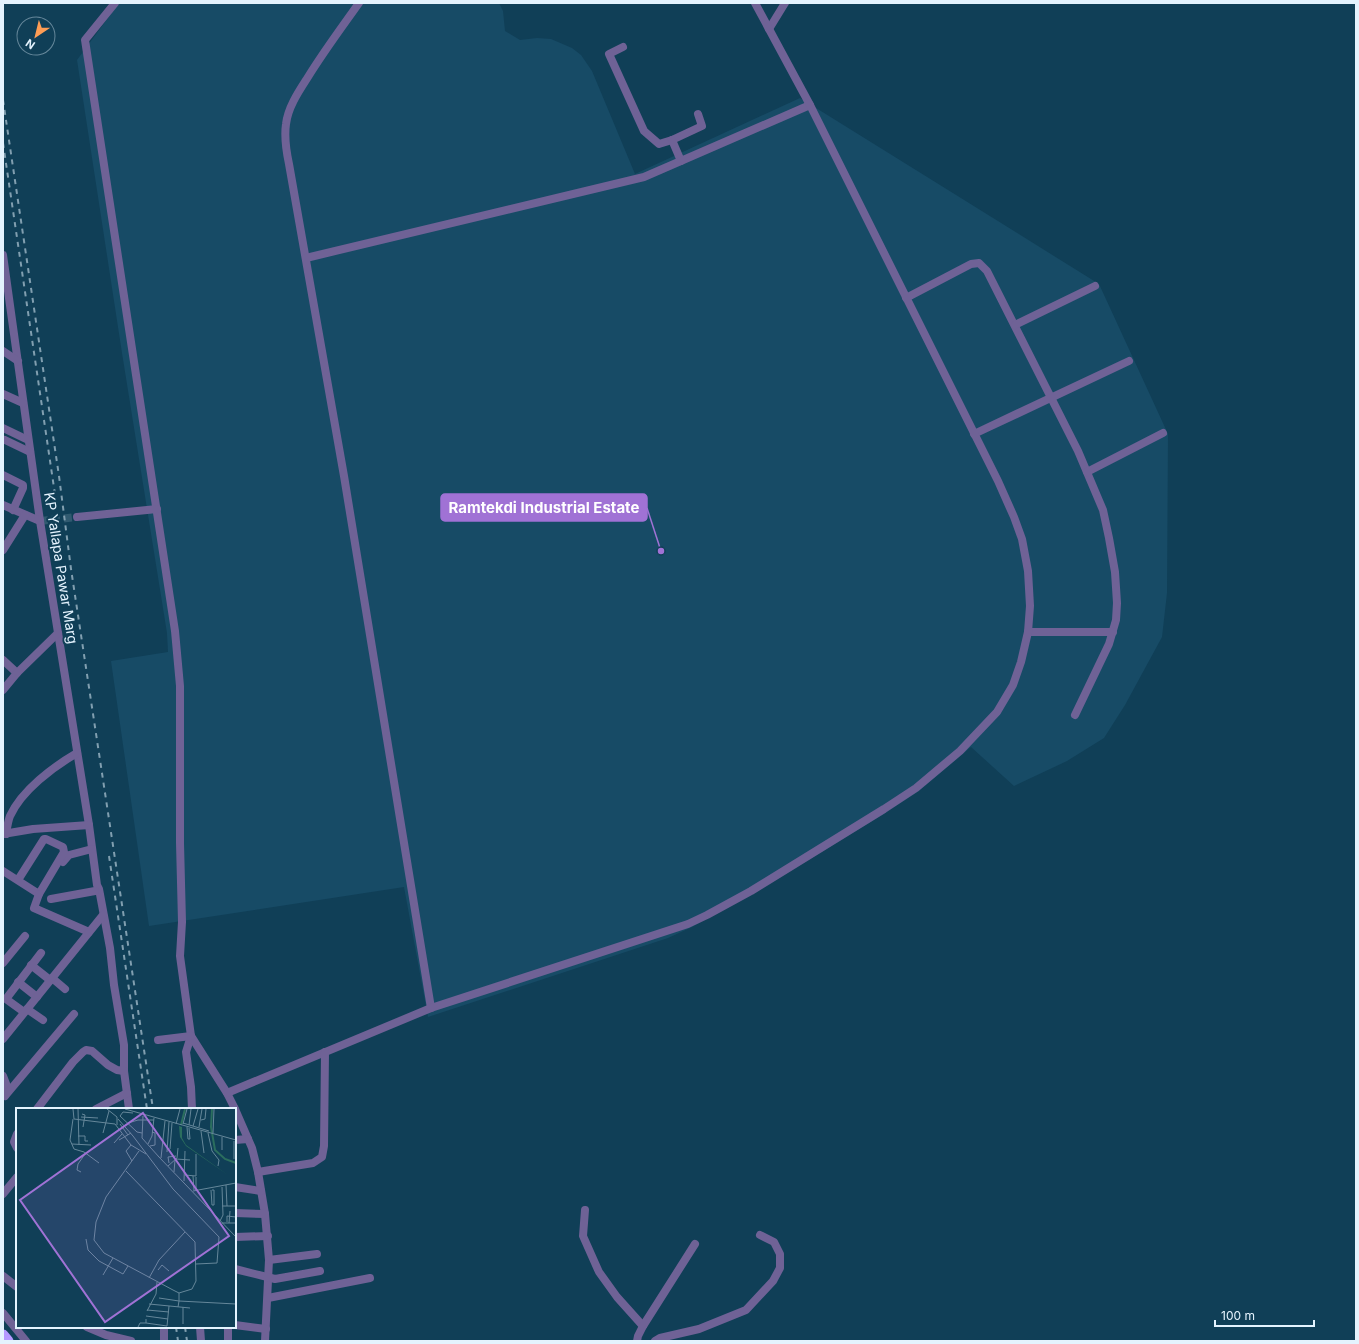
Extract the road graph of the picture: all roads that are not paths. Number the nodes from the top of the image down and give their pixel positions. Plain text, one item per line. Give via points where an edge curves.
1 (115, 3) edge
2 (359, 3) edge
3 (755, 3) edge
4 (785, 3) edge
5 (769, 30) junction
6 (623, 47) dead end
7 (810, 105) junction
8 (698, 114) dead end
9 (672, 140) junction
10 (681, 161) junction
11 (3, 256) edge
12 (306, 258) junction
13 (1095, 286) dead end
14 (906, 298) junction
15 (1014, 325) junction
16 (3, 351) edge
17 (18, 361) junction
18 (1129, 361) dead end
19 (3, 394) edge
20 (1051, 398) junction
21 (23, 403) junction
22 (3, 428) edge
23 (1163, 433) dead end
24 (974, 434) junction
25 (5, 440) dead end
26 (28, 440) junction
27 (30, 452) junction
28 (1087, 472) junction
29 (3, 475) edge
30 (6, 508) edge
31 (157, 508) junction
32 (25, 515) junction
33 (78, 517) tunnel mouth
34 (40, 522) junction
35 (3, 550) edge
36 (1028, 632) junction
37 (1113, 632) junction
38 (58, 633) junction
39 (3, 660) edge
40 (17, 673) junction
41 (3, 690) edge
42 (1075, 715) dead end
43 (77, 753) junction
44 (89, 825) junction
45 (4, 834) edge
46 (92, 849) junction
47 (3, 871) edge
48 (18, 880) junction
49 (50, 887) dead end
50 (96, 888) junction
51 (39, 894) junction
52 (51, 899) dead end
53 (102, 916) junction
54 (89, 932) junction
55 (24, 936) dead end
56 (41, 952) dead end
57 (3, 963) edge
58 (31, 965) junction
59 (51, 979) junction
60 (18, 982) junction
61 (65, 989) dead end
62 (37, 996) junction
63 (431, 1008) junction
64 (26, 1010) junction
65 (74, 1014) dead end
66 (44, 1020) dead end
67 (191, 1036) junction
68 (3, 1039) edge
69 (158, 1040) dead end
70 (325, 1052) junction
71 (124, 1071) junction
72 (3, 1076) edge
73 (127, 1093) junction
74 (227, 1093) junction
75 (4, 1098) edge
76 (38, 1108) edge
77 (98, 1108) edge
78 (129, 1108) edge
79 (192, 1108) edge
80 (234, 1108) edge
81 (236, 1111) edge
82 (16, 1137) edge
83 (248, 1139) junction
84 (236, 1140) edge
85 (16, 1146) edge
86 (258, 1172) junction
87 (16, 1179) edge
88 (236, 1187) edge
89 (261, 1191) junction
90 (3, 1194) edge
91 (585, 1210) dead end
92 (236, 1213) edge
93 (265, 1214) junction
94 (760, 1235) dead end
95 (236, 1236) edge
96 (268, 1236) junction
97 (695, 1244) dead end
98 (317, 1254) dead end
99 (269, 1260) junction
100 (236, 1269) edge
101 (320, 1271) dead end
102 (3, 1276) edge
103 (269, 1278) junction
104 (370, 1278) dead end
105 (16, 1286) edge
106 (268, 1298) junction
107 (3, 1313) edge
108 (236, 1325) edge
109 (643, 1326) junction
110 (16, 1328) edge
111 (89, 1328) edge
112 (164, 1328) edge
113 (200, 1328) edge
114 (228, 1328) edge
115 (266, 1329) junction
116 (3, 1335) edge
117 (106, 1338) edge
118 (8, 1341) edge
119 (26, 1341) edge
120 (131, 1341) edge
121 (164, 1341) edge
122 (201, 1341) edge
123 (228, 1341) edge
124 (265, 1341) edge
125 (637, 1341) edge
126 (655, 1341) edge

1 - 31 street via 85,40
2 - 12 street via 297,95 286,122 286,148
3 - 5 street
4 - 5 street
5 - 7 street
6 - 9 street via 609,54 644,132 659,144
7 - 10 street
7 - 14 street
8 - 9 street via 702,126
9 - 10 street
10 - 12 street via 644,178
11 - 17 street, KP Yallapa Pawar Marg
12 - 63 street
13 - 15 street
14 - 15 street via 979,262 987,271
14 - 24 street
15 - 20 street
16 - 17 street
17 - 21 street, KP Yallapa Pawar Marg
18 - 20 street
19 - 21 street
20 - 24 street
20 - 28 street
21 - 26 street, KP Yallapa Pawar Marg
22 - 26 street
23 - 28 street
24 - 36 street via 1022,539 1028,571
25 - 27 street
26 - 27 street, KP Yallapa Pawar Marg
27 - 34 street, KP Yallapa Pawar Marg
28 - 37 street via 1103,510 1115,572 1117,604
29 - 30 street via 23,485
30 - 32 street
31 - 33 street
31 - 67 street via 176,631 180,686 180,956
32 - 34 street
32 - 35 street
34 - 38 street, KP Yallapa Pawar Marg
36 - 37 street
36 - 63 street via 1013,685 997,712 954,756 916,788 884,809 751,891 688,924
37 - 42 street
38 - 40 street
38 - 43 street, KP Yallapa Pawar Marg
39 - 40 street
40 - 41 street
43 - 44 street, KP Yallapa Pawar Marg
43 - 45 street via 59,764 26,793 10,816
44 - 45 street
44 - 46 street, KP Yallapa Pawar Marg
46 - 49 street via 69,854 64,858
46 - 50 street, KP Yallapa Pawar Marg
47 - 48 street
48 - 51 street
48 - 51 street via 44,839 64,847 64,852
50 - 52 street
50 - 53 street, KP Yallapa Pawar Marg via 99,890
51 - 54 street via 34,908
53 - 54 street
53 - 71 street, KP Yallapa Pawar Marg via 110,948 124,1045
54 - 59 street
55 - 57 street
56 - 58 street
58 - 59 street
58 - 60 street
59 - 61 street
59 - 62 street
60 - 62 street
60 - 64 street via 6,999
62 - 64 street
63 - 70 street
64 - 66 street
64 - 68 street
65 - 75 street
67 - 69 street
67 - 74 street
67 - 79 street via 186,1052
70 - 74 street
70 - 86 street via 322,1158 313,1163
71 - 73 street, KP Yallapa Pawar Marg
71 - 76 street via 117,1070 92,1051 86,1050 73,1062
72 - 75 street via 8,1089
73 - 77 street
73 - 78 street, KP Yallapa Pawar Marg
74 - 80 street
81 - 83 street
82 - 85 street
83 - 84 street
83 - 86 street
86 - 89 street
87 - 90 street
88 - 89 street
89 - 93 street
91 - 109 street via 583,1236 599,1272 617,1298
92 - 93 street
93 - 96 street
94 - 126 street via 774,1242 780,1254 780,1268 773,1281 746,1310 699,1329
95 - 96 street
96 - 99 street
97 - 109 street
98 - 99 street
99 - 103 street
100 - 103 street
101 - 103 street via 281,1279
102 - 105 street
103 - 106 street
104 - 106 street
106 - 115 street
107 - 110 street
108 - 115 street
109 - 125 street
110 - 119 street
111 - 117 street
112 - 121 street
113 - 122 street
114 - 123 street
115 - 124 street
116 - 118 highway
117 - 120 street

